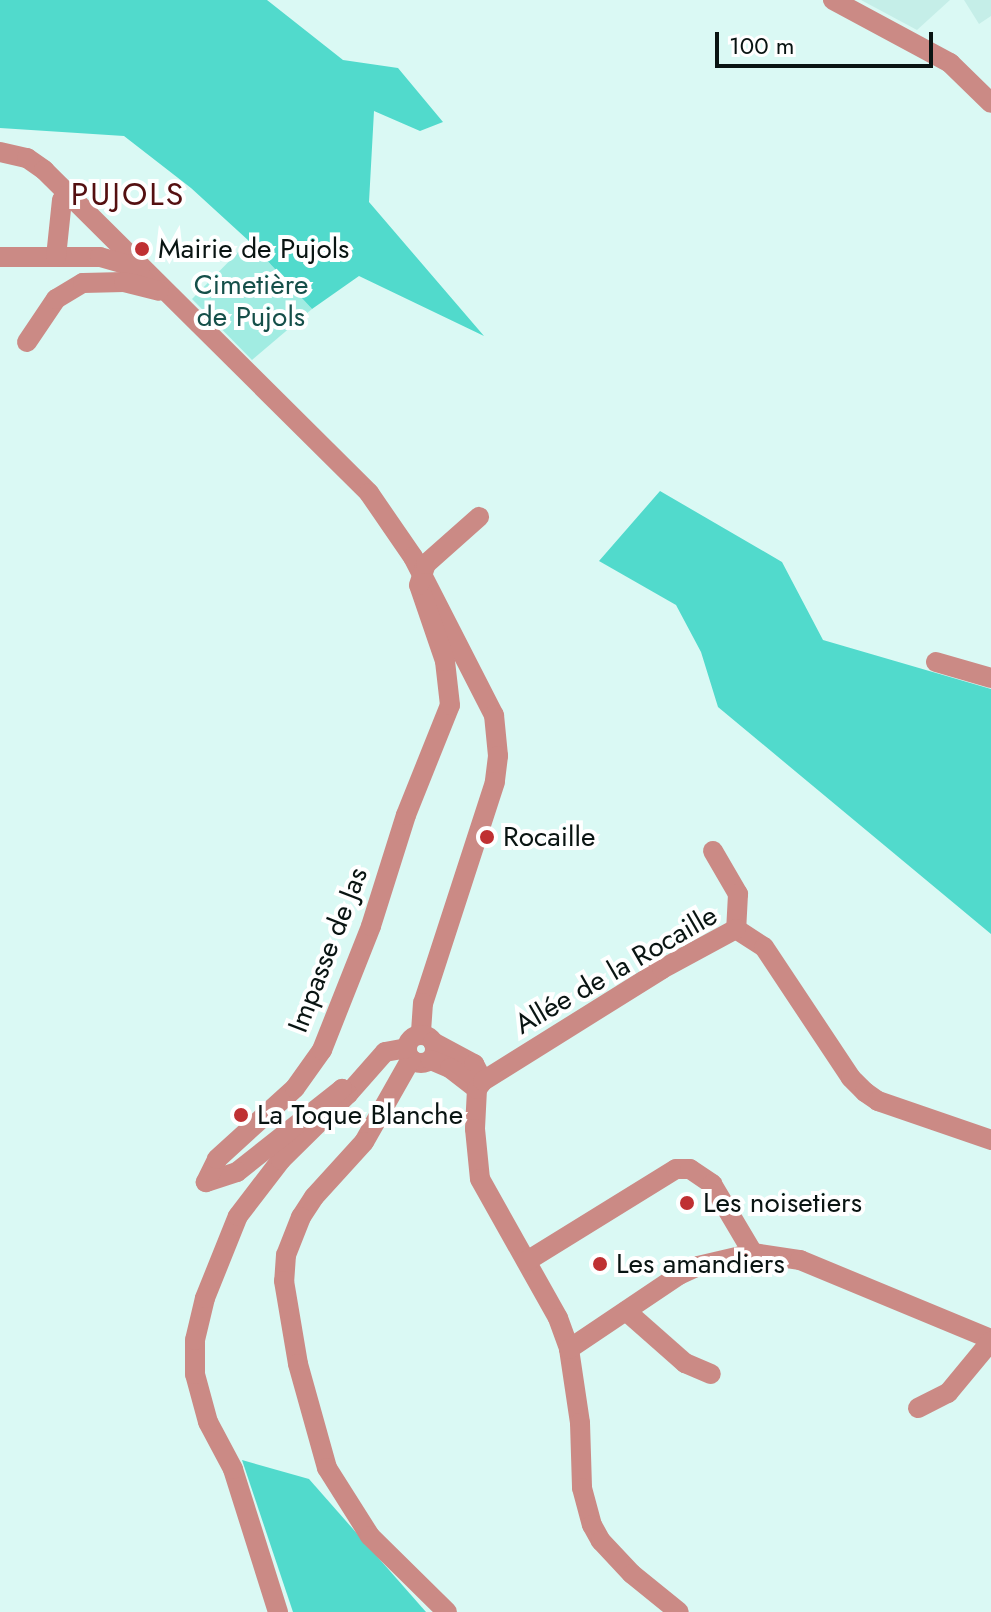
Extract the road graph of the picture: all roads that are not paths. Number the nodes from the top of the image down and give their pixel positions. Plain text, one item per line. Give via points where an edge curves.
1 (833, 0) edge
2 (991, 103) edge
3 (0, 152) edge
4 (66, 196) junction
5 (0, 257) edge
6 (56, 257) junction
7 (139, 268) junction
8 (163, 292) junction
9 (27, 342) dead end
10 (479, 517) dead end
11 (423, 577) junction
12 (936, 662) dead end
13 (982, 676) edge
14 (713, 851) dead end
15 (736, 929) junction
16 (420, 1049) junction
17 (480, 1085) junction
18 (348, 1094) junction
19 (991, 1140) edge
20 (753, 1253) junction
21 (527, 1261) junction
22 (626, 1311) junction
23 (558, 1318) junction
24 (605, 1323) junction
25 (991, 1340) edge
26 (569, 1349) junction
27 (711, 1374) dead end
28 (918, 1408) dead end
29 (278, 1612) edge
30 (447, 1612) edge
31 (679, 1612) edge

1 - 2 street via 950,63
3 - 4 street via 27,158
4 - 6 street
4 - 7 street
5 - 6 street
6 - 7 street via 100,257
7 - 8 street
8 - 9 street via 124,282 83,283 56,299
8 - 11 street via 369,493
10 - 11 street via 426,564
11 - 16 street via 494,715 498,756 491,796 423,1003
11 - 18 street, Impasse de Jas via 419,585 445,661 450,705 406,815 371,926 322,1050 295,1088 217,1159 206,1182 237,1172 342,1089
12 - 13 street
14 - 15 street via 738,894
15 - 17 street, Allée de la Rocaille via 662,969
15 - 19 street, Allée de la Rocaille via 764,947 865,1092
16 - 17 street
16 - 18 street via 385,1052
16 - 30 street via 364,1142 301,1217 286,1255 284,1281 298,1364 327,1468 370,1536
17 - 21 street via 475,1129 480,1179
18 - 29 street via 281,1160 238,1216 205,1298 195,1340 195,1374 208,1422 233,1469
20 - 21 street via 712,1184 690,1169 676,1169
20 - 22 street via 698,1266
20 - 25 street via 800,1260
21 - 23 street
22 - 24 street
22 - 27 street via 685,1363
23 - 24 street
23 - 26 street
24 - 26 street
25 - 28 street via 948,1393
26 - 31 street via 580,1423 582,1488 592,1525 632,1574

